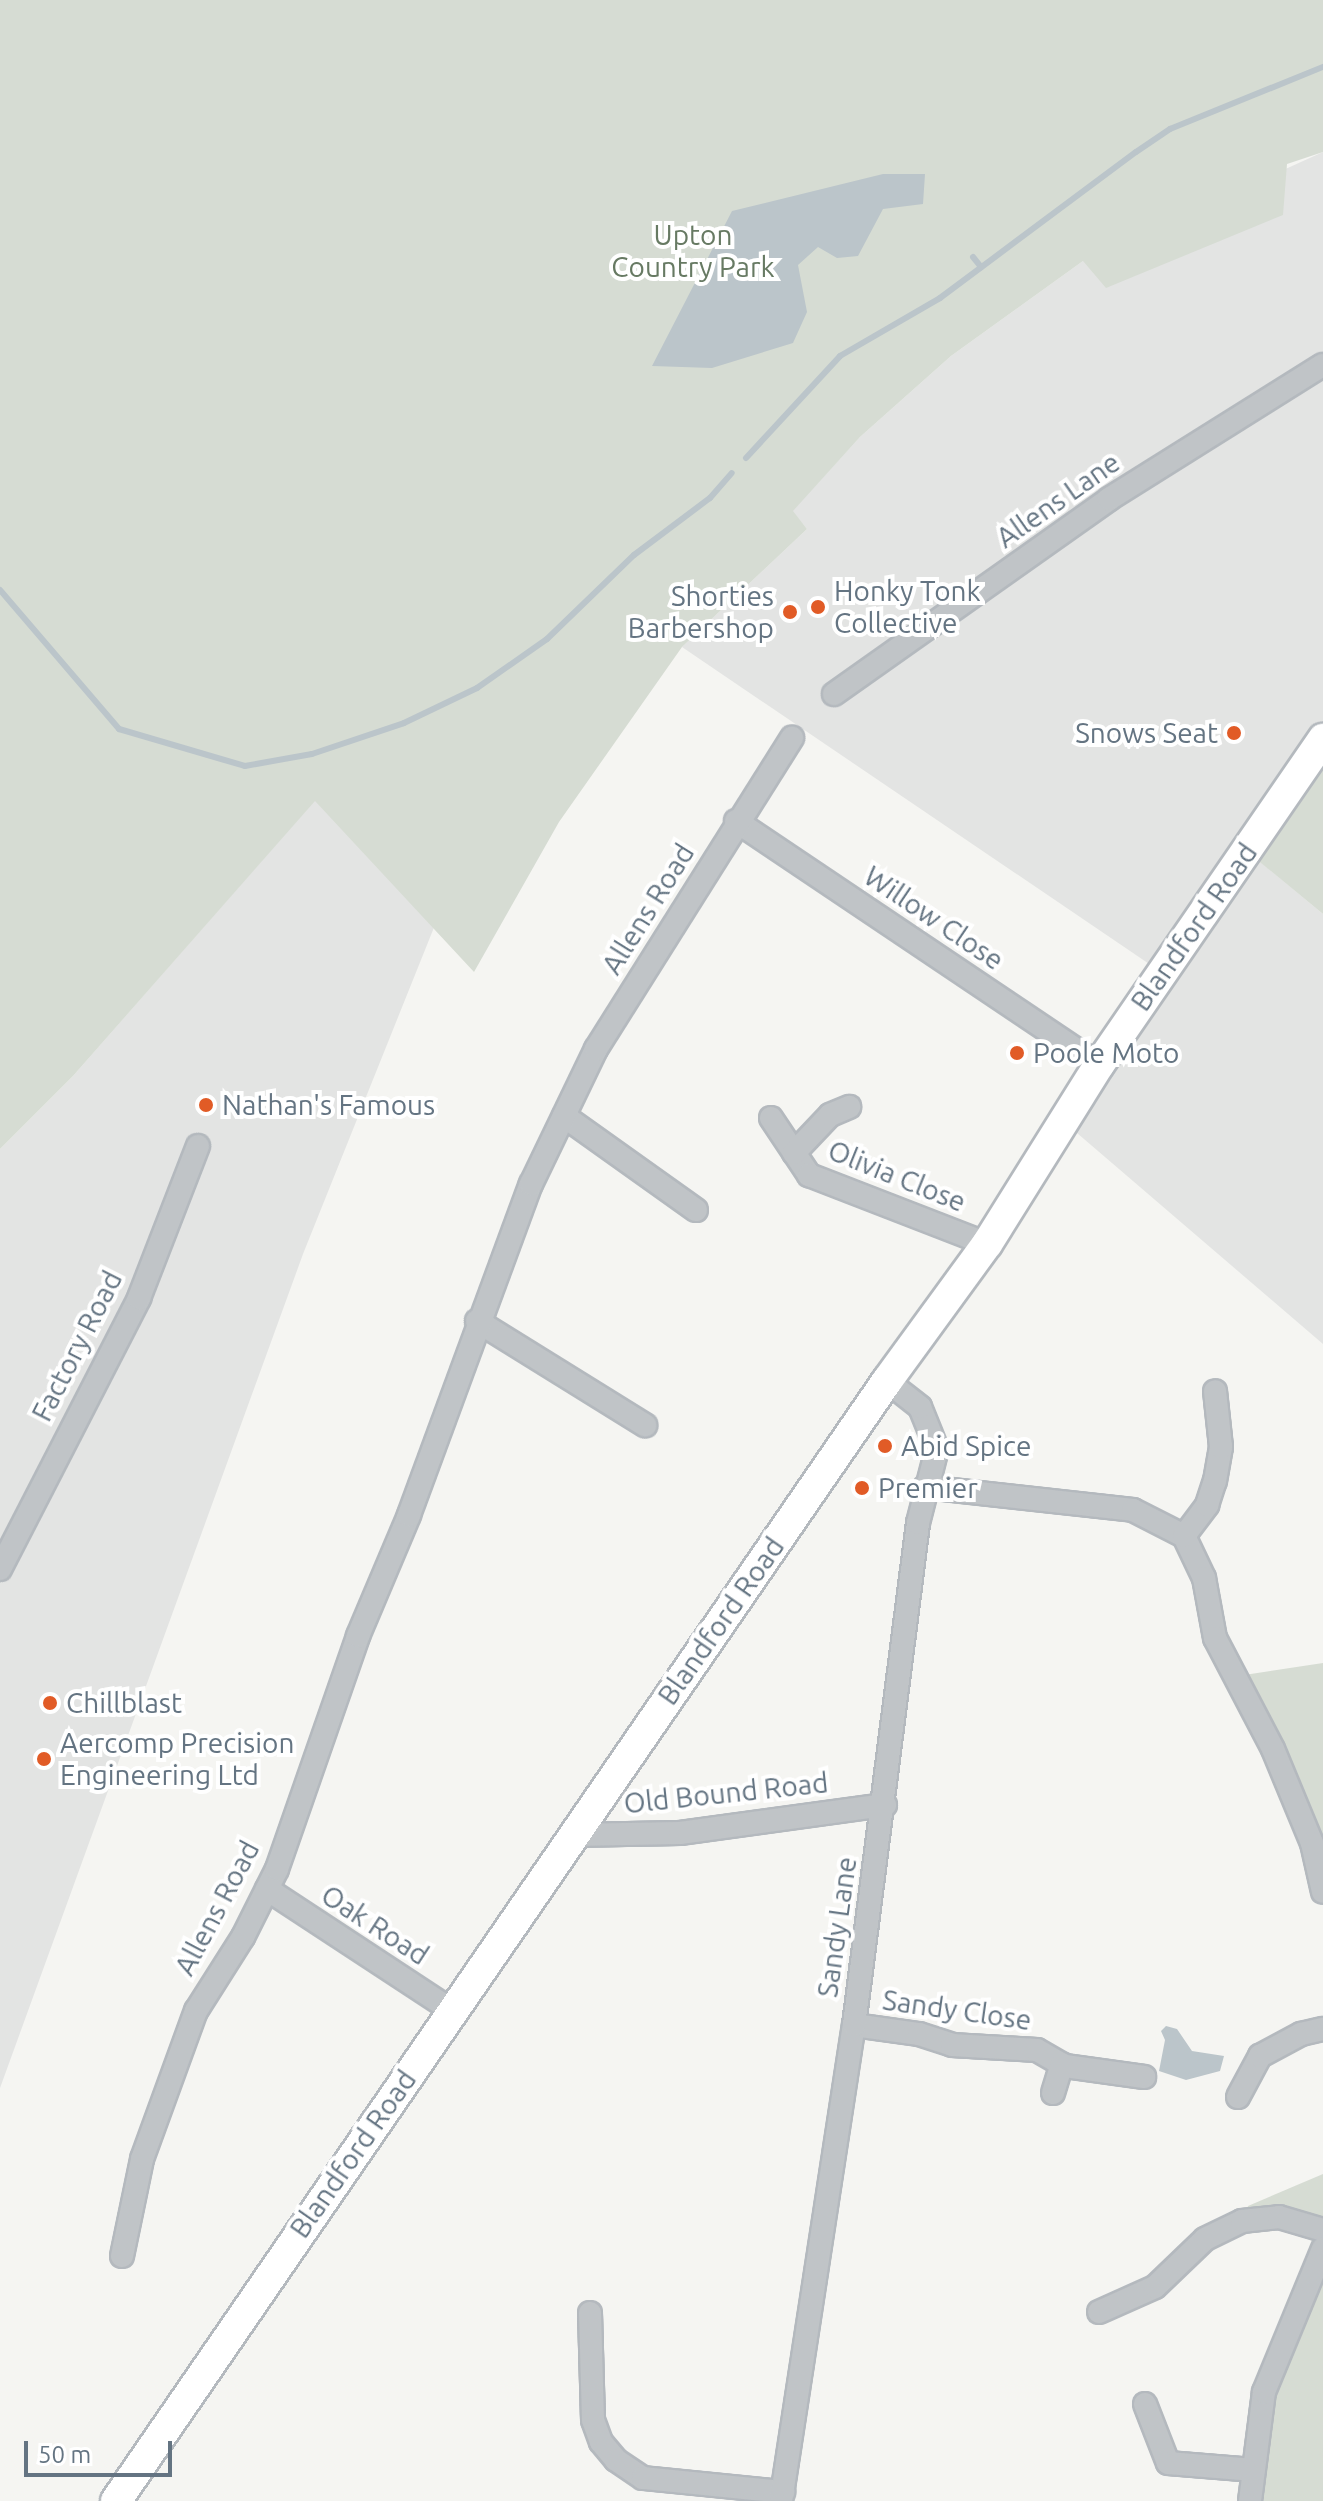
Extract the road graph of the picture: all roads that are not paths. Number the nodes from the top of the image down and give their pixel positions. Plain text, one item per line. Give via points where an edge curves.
1 (1323, 365) edge
2 (834, 694) dead end
3 (792, 738) dead end
4 (1323, 739) edge
5 (736, 821) junction
6 (1099, 1065) junction
7 (849, 1107) dead end
8 (564, 1116) junction
9 (771, 1118) dead end
10 (198, 1146) dead end
11 (794, 1153) junction
12 (696, 1210) dead end
13 (987, 1244) junction
14 (477, 1321) junction
15 (887, 1381) junction
16 (1215, 1391) dead end
17 (645, 1425) dead end
18 (925, 1487) junction
19 (1184, 1536) junction
20 (0, 1569) edge
21 (885, 1805) junction
22 (573, 1835) junction
23 (267, 1889) junction
24 (1323, 1892) edge
25 (451, 2010) junction
26 (854, 2025) junction
27 (1323, 2029) edge
28 (1062, 2064) junction
29 (1144, 2077) dead end
30 (1053, 2093) dead end
31 (1238, 2097) dead end
32 (1323, 2230) edge
33 (1323, 2249) edge
34 (122, 2256) dead end
35 (1099, 2312) dead end
36 (590, 2313) dead end
37 (1145, 2404) dead end
38 (1254, 2470) junction
39 (782, 2496) edge
40 (116, 2501) edge
41 (1250, 2501) edge

1 - 2 street, Allens Lane via 882,648
3 - 5 street, Allens Road
4 - 6 main road, Blandford Road
5 - 6 street, Willow Close
5 - 8 street, Allens Road via 596,1049
6 - 13 main road, Blandford Road
7 - 11 street, Olivia Close via 830,1115
8 - 12 street
8 - 14 street, Allens Road
9 - 11 street, Olivia Close
10 - 20 street, Factory Road via 139,1298
11 - 13 street, Olivia Close via 809,1175
13 - 15 main road, Blandford Road
14 - 17 street
14 - 23 street, Allens Road
15 - 18 street, Sandy Lane via 920,1407 931,1425 937,1449
15 - 22 main road, Blandford Road
16 - 19 street via 1221,1447 1215,1481 1207,1505
18 - 19 street via 1133,1510
18 - 21 street, Sandy Lane
19 - 24 street via 1204,1578 1215,1638 1273,1749 1312,1843
21 - 22 street, Old Bound Road via 680,1833
21 - 26 street, Sandy Lane
22 - 25 main road, Blandford Road
23 - 25 street, Oak Road
23 - 34 street, Allens Road via 196,2011 142,2159
25 - 40 main road, Blandford Road
26 - 28 street, Sandy Close via 919,2034 952,2045 1037,2050
26 - 39 street, Sandy Lane
27 - 31 street via 1301,2034 1260,2056
28 - 29 street, Sandy Close
28 - 30 street
32 - 35 street via 1279,2217 1242,2221 1205,2239 1155,2287
33 - 38 street via 1264,2392
36 - 39 street via 593,2420 601,2442 616,2460 643,2478
37 - 38 street via 1168,2463
38 - 41 street

